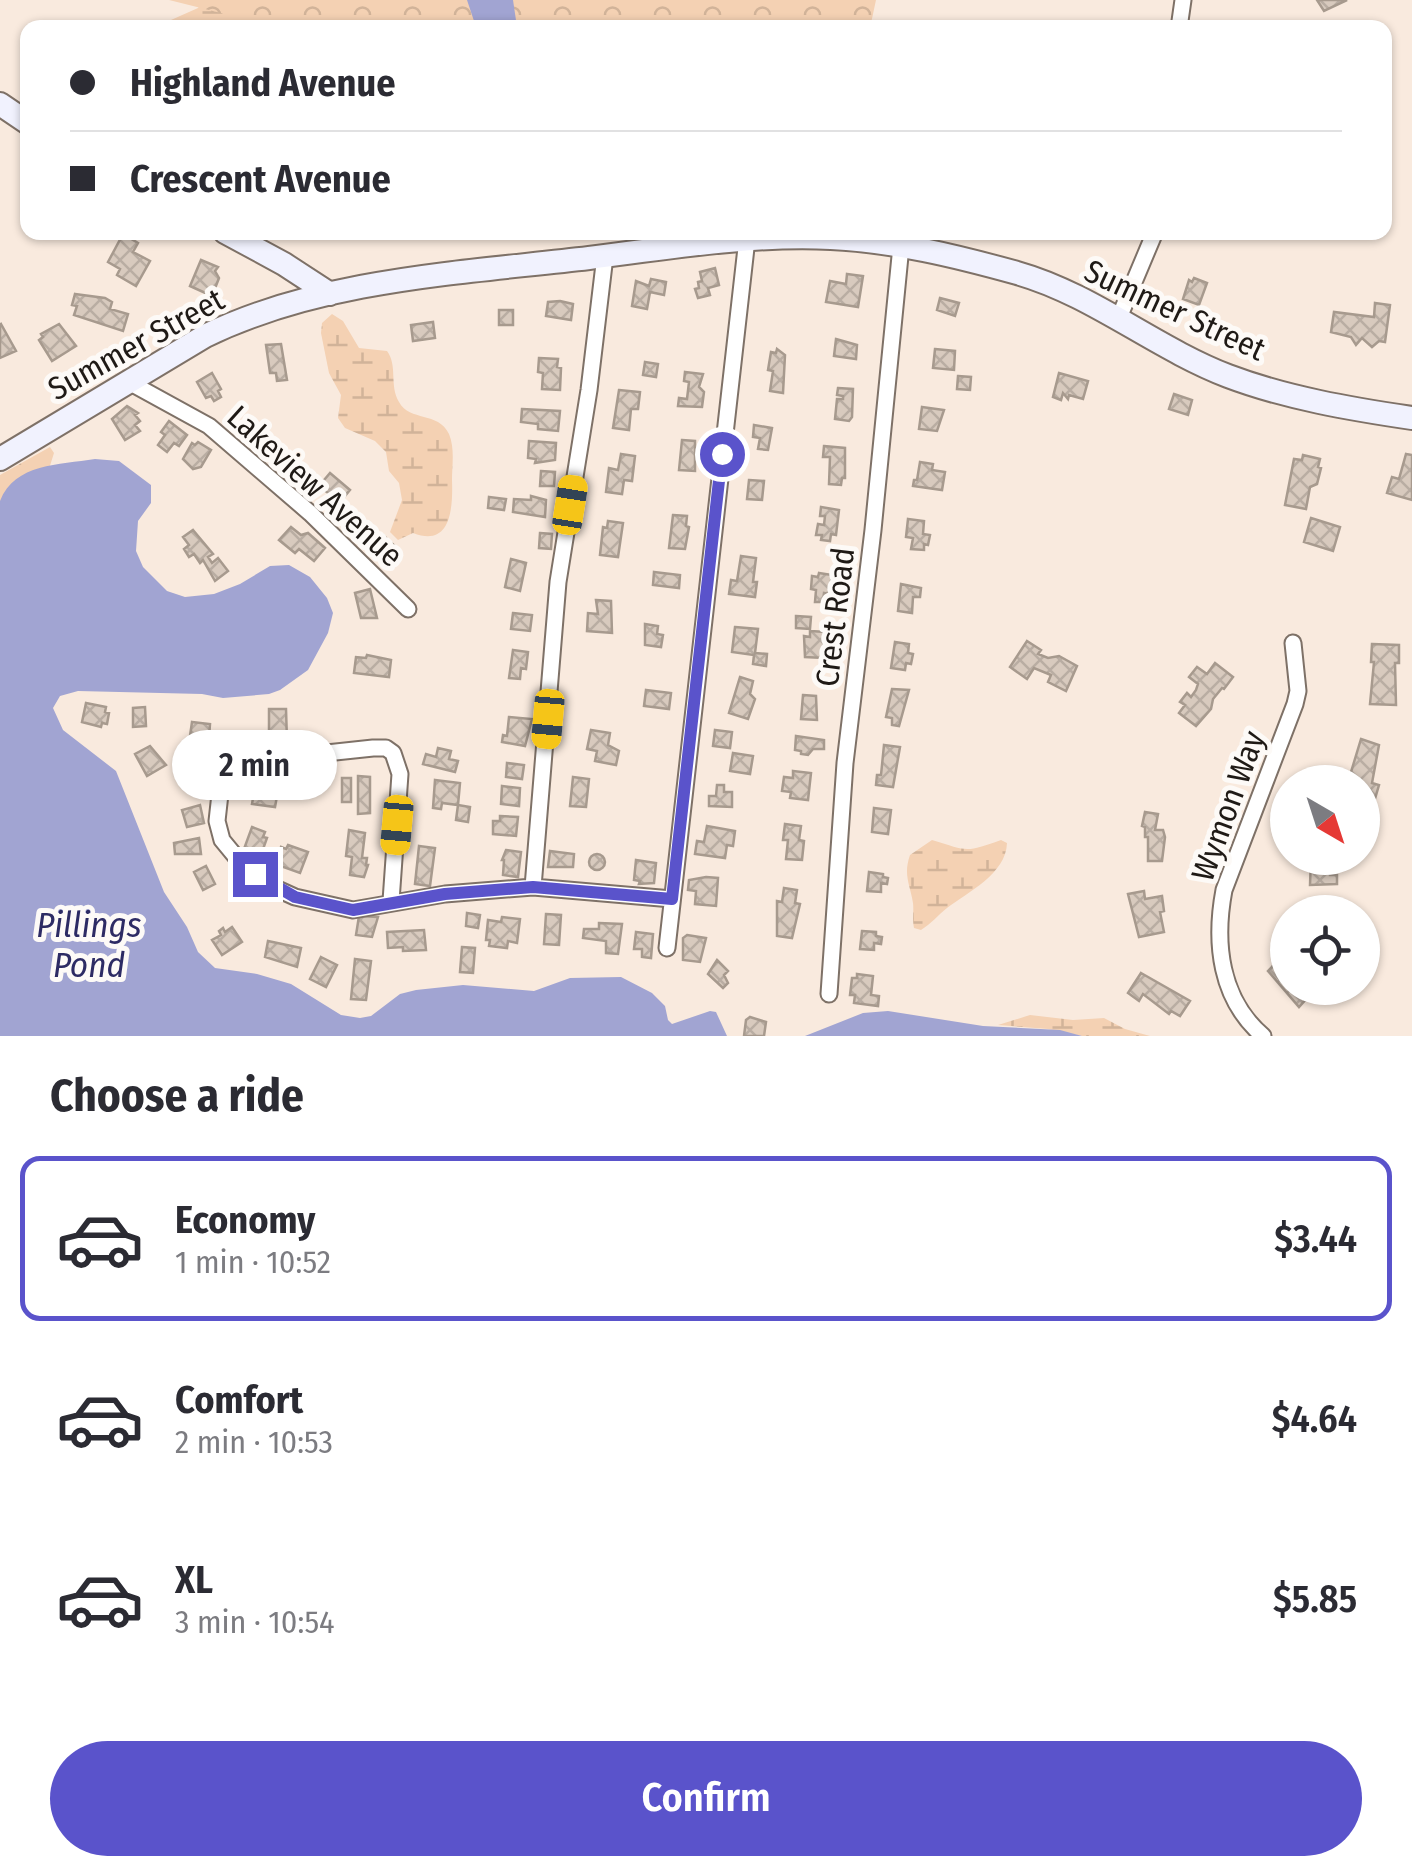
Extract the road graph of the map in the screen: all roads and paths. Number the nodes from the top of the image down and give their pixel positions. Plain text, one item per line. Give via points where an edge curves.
1 (240, 240) edge
2 (740, 240) edge
3 (748, 240) edge
4 (843, 240) edge
5 (1151, 240) edge
6 (901, 246) junction
7 (605, 256) junction
8 (330, 294) junction
9 (1118, 320) junction
10 (128, 381) junction
11 (1412, 418) edge
12 (0, 458) edge
13 (408, 609) dead end
14 (1292, 643) dead end
15 (533, 887) junction
16 (672, 899) junction
17 (391, 901) junction
18 (667, 948) dead end
19 (830, 994) dead end
20 (1263, 1036) edge

1 - 8 main road
2 - 7 main road, Summer Street
3 - 16 street
4 - 6 main road, Summer Street
5 - 9 street
6 - 9 main road, Summer Street via 1020,274
6 - 19 street, Crest Road via 845,763
7 - 8 main road, Summer Street
7 - 15 street via 558,582
8 - 10 main road, Summer Street via 228,325
9 - 11 main road, Summer Street via 1227,376
10 - 12 main road, Summer Street
10 - 13 street, Lakeview Avenue via 209,426
14 - 20 street, Wymon Way via 1296,704 1221,906 1220,950 1230,995
15 - 16 street
15 - 17 street
16 - 18 street
17 - 17 street via 353,910 273,887 222,840 217,803 228,781 251,761 386,748 398,761 400,787

